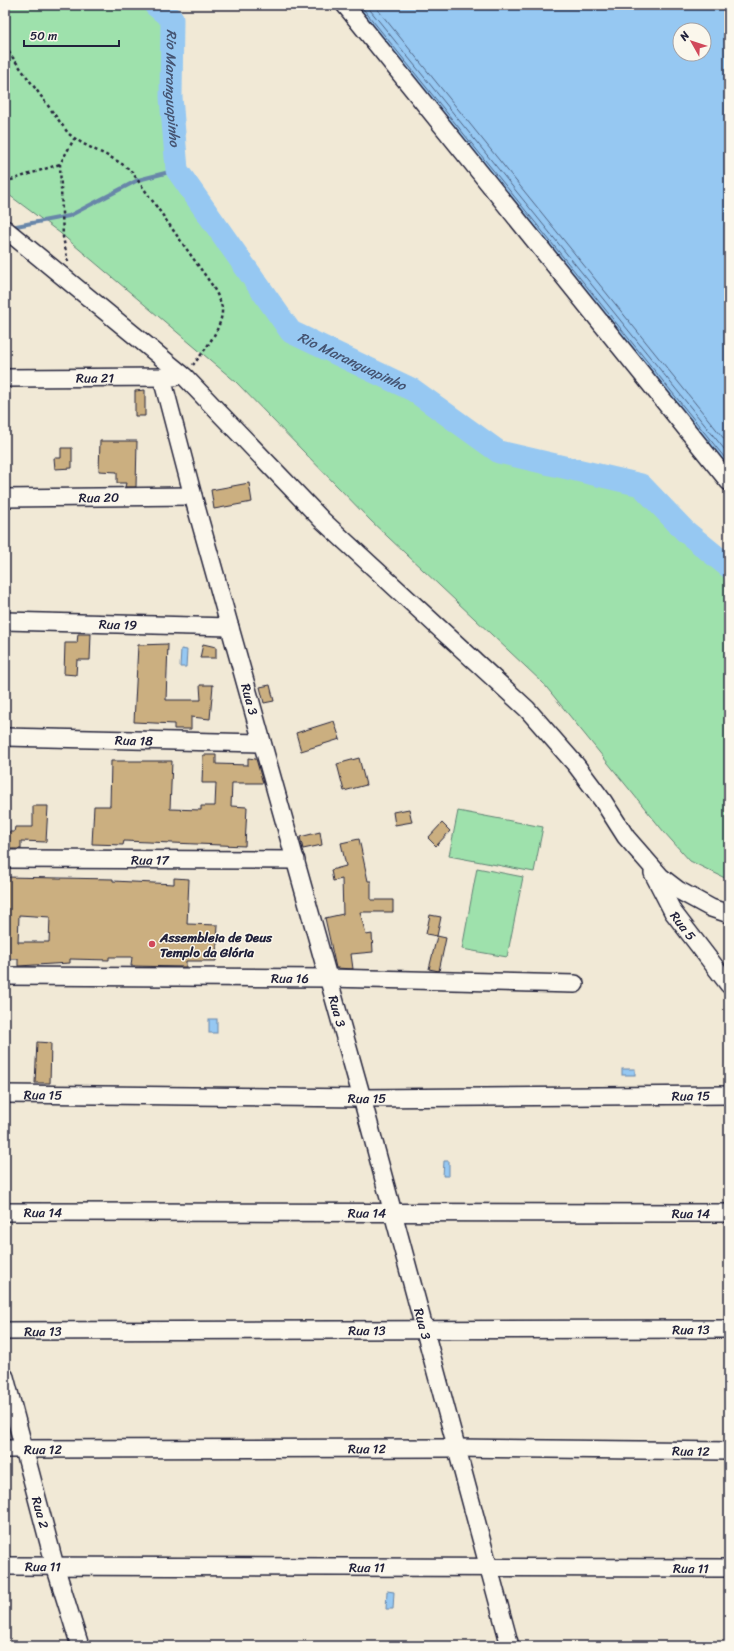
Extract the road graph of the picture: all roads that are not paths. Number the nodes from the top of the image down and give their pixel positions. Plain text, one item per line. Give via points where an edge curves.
1 (345, 5) edge
2 (5, 229) edge
3 (184, 376) junction
4 (5, 378) edge
5 (162, 378) junction
6 (729, 482) edge
7 (193, 496) junction
8 (5, 498) edge
9 (5, 621) edge
10 (230, 627) junction
11 (5, 737) edge
12 (262, 743) junction
13 (5, 859) edge
14 (296, 860) junction
15 (647, 861) junction
16 (729, 914) edge
17 (5, 976) edge
18 (328, 978) junction
19 (575, 984) dead end
20 (729, 986) edge
21 (5, 1094) edge
22 (729, 1095) edge
23 (362, 1098) junction
24 (5, 1212) edge
25 (392, 1212) junction
26 (729, 1213) edge
27 (729, 1329) edge
28 (5, 1331) edge
29 (424, 1331) junction
30 (5, 1377) edge
31 (456, 1448) junction
32 (5, 1449) edge
33 (23, 1449) junction
34 (729, 1451) edge
35 (5, 1566) edge
36 (56, 1566) junction
37 (488, 1568) junction
38 (729, 1568) edge
39 (80, 1646) edge
40 (510, 1646) edge

1 - 6 street
2 - 3 street
3 - 5 street, Rua 21
3 - 15 street via 322,520 527,709 576,765 626,837
4 - 5 street, Rua 21
5 - 7 street, Rua 3
7 - 8 street, Rua 20
7 - 10 street, Rua 3
9 - 10 street, Rua 19
10 - 12 street, Rua 3
11 - 12 street, Rua 18
12 - 14 street, Rua 3
13 - 14 street, Rua 17
14 - 18 street, Rua 3
15 - 16 street via 661,877 678,890 711,908
15 - 20 street, Rua 5 via 673,912
17 - 18 street, Rua 16
18 - 19 street, Rua 16
18 - 23 street, Rua 3
21 - 23 street, Rua 15
22 - 23 street, Rua 15
23 - 25 street, Rua 3
24 - 25 street, Rua 14
25 - 26 street, Rua 14
25 - 29 street, Rua 3
27 - 29 street, Rua 13
28 - 29 street, Rua 13
29 - 31 street, Rua 3
30 - 33 street, Rua 2
31 - 33 street, Rua 12
31 - 34 street, Rua 12
31 - 37 street, Rua 3
32 - 33 street, Rua 12
33 - 36 street, Rua 2
35 - 36 street, Rua 11
36 - 37 street, Rua 11
36 - 39 street, Rua 2
37 - 38 street, Rua 11
37 - 40 street, Rua 3

